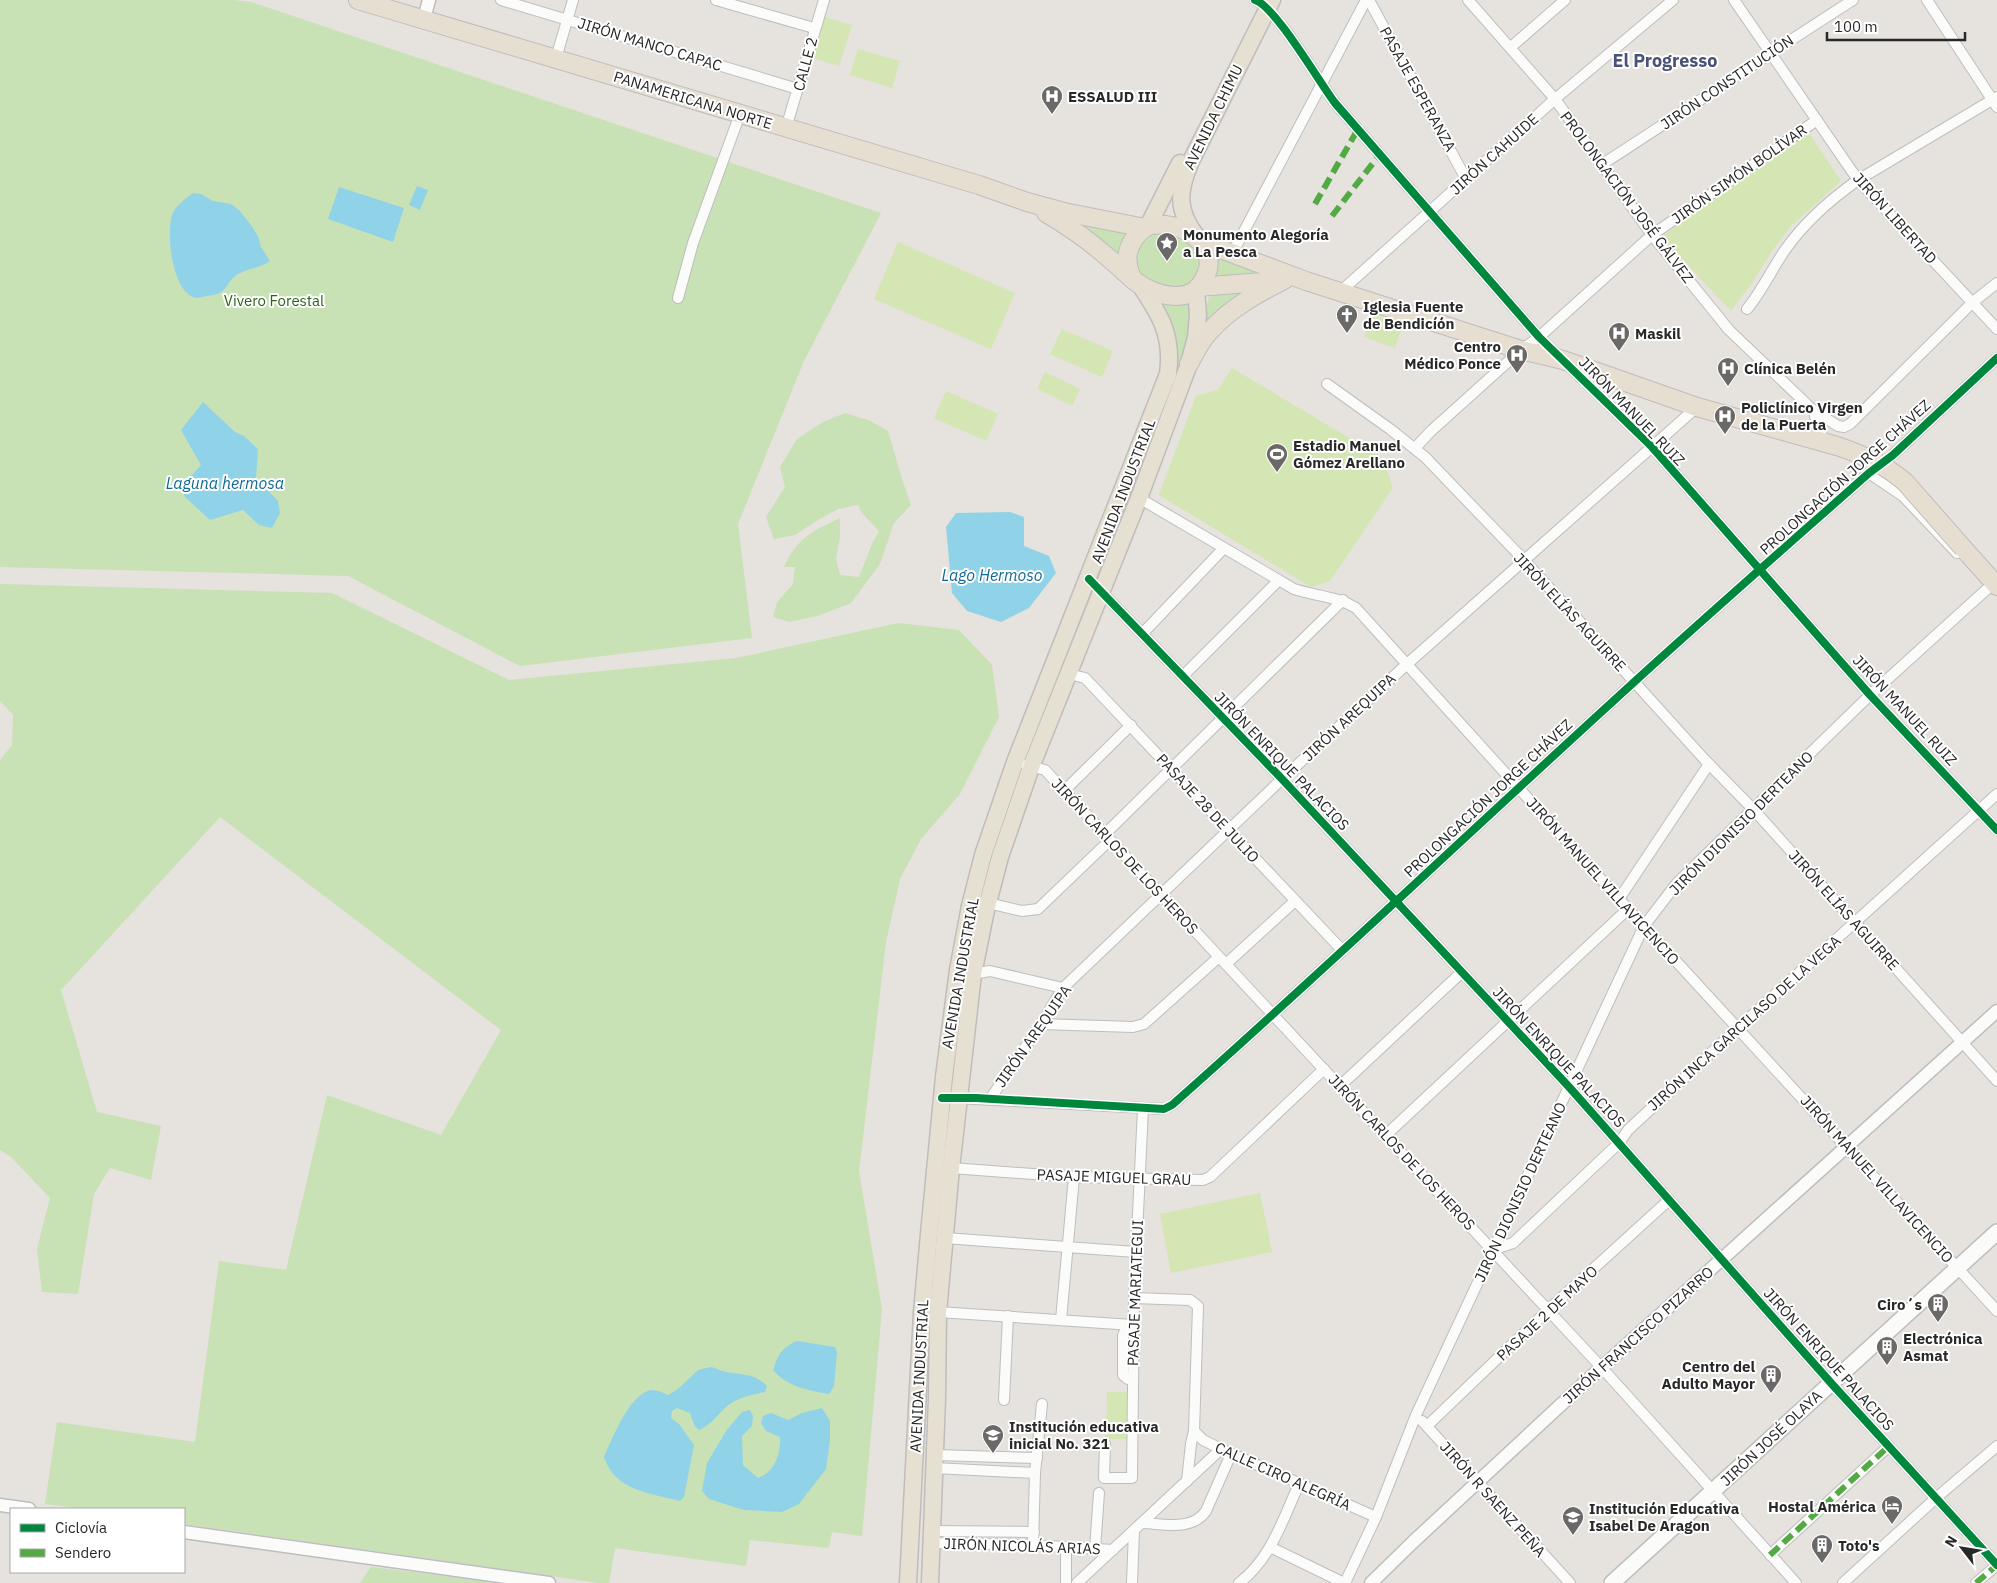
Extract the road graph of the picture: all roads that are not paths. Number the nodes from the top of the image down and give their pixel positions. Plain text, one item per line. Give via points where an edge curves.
1 (358, 0) edge
2 (430, 0) edge
3 (501, 0) edge
4 (573, 0) edge
5 (716, 0) edge
6 (824, 0) edge
7 (1368, 0) edge
8 (1468, 0) edge
9 (1564, 0) edge
10 (1673, 0) edge
11 (1734, 0) edge
12 (1853, 0) edge
13 (1927, 0) edge
14 (1263, 2) edge
15 (424, 19) junction
16 (567, 20) junction
17 (814, 28) junction
18 (1510, 47) junction
19 (1770, 52) junction
20 (556, 58) junction
21 (1322, 86) junction
22 (798, 89) junction
23 (1555, 99) junction
24 (1995, 101) edge
25 (740, 114) junction
26 (1817, 120) junction
27 (786, 128) junction
28 (1601, 165) junction
29 (1466, 179) junction
30 (1858, 180) junction
31 (1026, 202) junction
32 (1431, 211) junction
33 (1146, 227) junction
34 (1652, 235) junction
35 (1199, 240) junction
36 (1232, 254) junction
37 (1284, 280) junction
38 (1306, 281) junction
39 (1136, 282) junction
40 (1997, 283) edge
41 (1197, 289) junction
42 (1341, 291) junction
43 (678, 298) dead end
44 (1973, 302) junction
45 (1748, 309) dead end
46 (1997, 329) edge
47 (1539, 337) junction
48 (1521, 350) junction
49 (1997, 358) edge
50 (1563, 360) junction
51 (1189, 364) junction
52 (1327, 384) dead end
53 (1697, 406) junction
54 (1813, 410) junction
55 (1830, 444) junction
56 (1415, 448) junction
57 (1652, 448) junction
58 (1869, 473) junction
59 (1139, 498) junction
60 (1224, 548) junction
61 (1524, 560) junction
62 (1760, 570) junction
63 (1089, 579) junction
64 (1278, 581) junction
65 (1996, 583) edge
66 (1101, 592) junction
67 (1343, 600) junction
68 (1142, 634) junction
69 (1406, 665) junction
70 (1069, 674) junction
71 (1182, 676) junction
72 (1635, 682) junction
73 (1870, 695) junction
74 (1223, 718) junction
75 (1131, 725) junction
76 (1015, 762) junction
77 (1709, 764) junction
78 (1031, 767) junction
79 (1170, 770) junction
80 (1282, 779) junction
81 (1518, 788) junction
82 (1064, 791) junction
83 (1997, 794) edge
84 (1753, 809) junction
85 (1980, 810) junction
86 (1229, 830) junction
87 (1997, 830) edge
88 (1107, 837) junction
89 (1160, 894) junction
90 (1619, 899) junction
91 (1295, 901) junction
92 (1396, 901) junction
93 (988, 903) junction
94 (1628, 908) junction
95 (1855, 922) junction
96 (1644, 926) junction
97 (1342, 950) junction
98 (1223, 961) junction
99 (1462, 972) junction
100 (973, 974) junction
101 (1062, 988) junction
102 (1997, 1011) edge
103 (1273, 1015) junction
104 (1507, 1021) junction
105 (1041, 1024) junction
106 (1738, 1028) junction
107 (1962, 1042) junction
108 (1324, 1069) junction
109 (1997, 1081) edge
110 (1340, 1086) junction
111 (1570, 1088) junction
112 (942, 1098) junction
113 (959, 1098) junction
114 (990, 1099) junction
115 (1143, 1108) junction
116 (1386, 1135) junction
117 (1619, 1143) junction
118 (1847, 1146) junction
119 (951, 1168) junction
120 (1074, 1176) junction
121 (1141, 1180) junction
122 (1669, 1200) junction
123 (1997, 1232) edge
124 (945, 1238) junction
125 (1067, 1247) junction
126 (1492, 1250) junction
127 (1135, 1252) junction
128 (1722, 1259) junction
129 (1958, 1268) junction
130 (1134, 1298) junction
131 (1548, 1310) junction
132 (1997, 1311) edge
133 (938, 1312) junction
134 (1008, 1316) junction
135 (1061, 1320) junction
136 (1130, 1325) junction
137 (1602, 1368) junction
138 (1831, 1383) junction
139 (1004, 1400) dead end
140 (1042, 1404) dead end
141 (1416, 1415) junction
142 (1427, 1426) junction
143 (1194, 1431) junction
144 (1106, 1444) dead end
145 (1889, 1446) junction
146 (1997, 1446) edge
147 (1221, 1449) junction
148 (1232, 1454) junction
149 (1037, 1458) junction
150 (935, 1461) junction
151 (1036, 1473) junction
152 (1187, 1481) junction
153 (1479, 1482) junction
154 (1299, 1484) junction
155 (1712, 1492) junction
156 (1099, 1493) dead end
157 (1936, 1498) junction
158 (0, 1505) edge
159 (22, 1508) edge
160 (1376, 1517) junction
161 (1143, 1522) junction
162 (1134, 1530) junction
163 (185, 1532) edge
164 (1034, 1532) junction
165 (931, 1537) junction
166 (1033, 1544) junction
167 (1066, 1547) junction
168 (1270, 1548) junction
169 (1094, 1549) junction
170 (1113, 1550) junction
171 (1770, 1555) junction
172 (1997, 1565) edge
173 (549, 1583) edge
174 (908, 1583) edge
175 (930, 1583) edge
176 (1066, 1583) edge
177 (1077, 1583) edge
178 (1132, 1583) edge
179 (1239, 1583) edge
180 (1345, 1583) edge
181 (1371, 1583) edge
182 (1570, 1583) edge
183 (1612, 1583) edge
184 (1796, 1583) edge
185 (1843, 1583) edge
186 (1976, 1583) edge

1 - 15 highway, PANAMERICANA NORTE
2 - 15 street
3 - 16 street, JIRÓN MANCO CAPAC
4 - 16 street
5 - 17 street
6 - 17 street, CALLE 2
7 - 21 street
7 - 29 street, PASAJE ESPERANZA
8 - 18 street, PROLONGACIÓN JOSÉ GÁLVEZ
9 - 18 street
10 - 23 street, JIRÓN CAHUIDE
11 - 19 street, JIRÓN LIBERTAD
12 - 19 street, JIRÓN CONSTITUCIÓN
13 - 24 street
14 - 21 street, JIRÓN MANUEL RUIZ
14 - 33 main road, AVENIDA CHIMU
14 - 35 main road, AVENIDA CHIMU via 1182,185 1183,214
15 - 20 highway, PANAMERICANA NORTE
16 - 20 street
16 - 22 street, JIRÓN MANCO CAPAC
17 - 22 street, CALLE 2
18 - 23 street, PROLONGACIÓN JOSÉ GÁLVEZ
19 - 26 street, JIRÓN LIBERTAD
19 - 28 street, JIRÓN CONSTITUCIÓN
20 - 25 highway, PANAMERICANA NORTE
21 - 32 street, JIRÓN MANUEL RUIZ
21 - 36 street
22 - 27 street, CALLE 2
23 - 28 street, PROLONGACIÓN JOSÉ GÁLVEZ
23 - 29 street, JIRÓN CAHUIDE
24 - 30 street
25 - 27 highway, PANAMERICANA NORTE
25 - 43 street via 693,243
26 - 30 street, JIRÓN LIBERTAD
26 - 34 street, JIRÓN SIMÓN BOLÍVAR
27 - 31 highway, PANAMERICANA NORTE
28 - 34 street, PROLONGACIÓN JOSÉ GÁLVEZ
29 - 32 street, JIRÓN CAHUIDE
30 - 44 street, JIRÓN LIBERTAD
30 - 45 street via 1798,234
31 - 33 highway, PANAMERICANA NORTE
31 - 39 highway, PANAMERICANA NORTE via 1076,232
32 - 42 street, JIRÓN CAHUIDE
32 - 47 street, JIRÓN MANUEL RUIZ
33 - 35 highway via 1168,226
33 - 39 highway via 1137,234 1127,252 1126,261
34 - 47 street, JIRÓN SIMÓN BOLÍVAR
34 - 54 street, PROLONGACIÓN JOSÉ GÁLVEZ via 1729,330
35 - 36 highway
35 - 41 highway via 1207,250 1208,266
36 - 38 highway
37 - 38 highway
37 - 41 highway
37 - 51 highway via 1220,320
38 - 42 highway
39 - 41 highway via 1168,296
39 - 63 main road, AVENIDA INDUSTRIAL via 1165,326 1171,356 1168,374
40 - 44 street
41 - 51 main road, AVENIDA INDUSTRIAL via 1196,337
42 - 48 highway
44 - 46 street, JIRÓN LIBERTAD
44 - 54 street, PROLONGACIÓN JOSÉ GÁLVEZ via 1850,424 1838,426
47 - 48 street, JIRÓN SIMÓN BOLÍVAR
47 - 50 street, JIRÓN MANUEL RUIZ
48 - 50 highway
48 - 56 street, JIRÓN SIMÓN BOLÍVAR
49 - 58 street, PROLONGACIÓN JORGE CHÁVEZ via 1893,455
50 - 53 highway
50 - 57 street, JIRÓN MANUEL RUIZ
51 - 59 main road, AVENIDA INDUSTRIAL
52 - 56 street, JIRÓN ELÍAS AGUIRRE
53 - 55 highway
53 - 57 street, JIRÓN AREQUIPA
54 - 55 street, PROLONGACIÓN JOSÉ GÁLVEZ
55 - 65 highway, bridge via 1863,455 1895,473
56 - 61 street, JIRÓN ELÍAS AGUIRRE
57 - 61 street, JIRÓN AREQUIPA
57 - 62 street, JIRÓN MANUEL RUIZ
58 - 62 street, PROLONGACIÓN JORGE CHÁVEZ
58 - 65 street via 1903,496 1977,575
59 - 60 street, JIRÓN MANUEL VILLAVICENCIO
59 - 66 main road, AVENIDA INDUSTRIAL
60 - 64 street, JIRÓN MANUEL VILLAVICENCIO
60 - 68 street
61 - 69 street, JIRÓN AREQUIPA
61 - 72 street, JIRÓN ELÍAS AGUIRRE
62 - 72 street, PROLONGACIÓN JORGE CHÁVEZ
62 - 73 street, JIRÓN MANUEL RUIZ
63 - 66 street, JIRÓN ENRIQUE PALACIOS
63 - 76 main road, AVENIDA INDUSTRIAL
64 - 67 street, JIRÓN MANUEL VILLAVICENCIO via 1312,595
64 - 71 street
65 - 73 street, JIRÓN DIONISIO DERTEANO
66 - 68 street, JIRÓN ENRIQUE PALACIOS
66 - 70 main road, AVENIDA INDUSTRIAL
67 - 69 street, JIRÓN MANUEL VILLAVICENCIO via 1356,608
67 - 74 street
68 - 71 street, JIRÓN ENRIQUE PALACIOS
69 - 80 street, JIRÓN AREQUIPA
69 - 81 street, JIRÓN MANUEL VILLAVICENCIO
70 - 75 street, PASAJE 28 DE JULIO via 1085,678
70 - 78 main road, AVENIDA INDUSTRIAL
71 - 74 street, JIRÓN ENRIQUE PALACIOS
72 - 77 street, JIRÓN ELÍAS AGUIRRE
72 - 81 street, PROLONGACIÓN JORGE CHÁVEZ
73 - 84 street, JIRÓN DIONISIO DERTEANO
73 - 85 street, JIRÓN MANUEL RUIZ
74 - 79 street
74 - 80 street, JIRÓN ENRIQUE PALACIOS
75 - 79 street, PASAJE 28 DE JULIO
75 - 82 street
76 - 78 street, JIRÓN CARLOS DE LOS HEROS
76 - 112 main road, AVENIDA INDUSTRIAL via 970,906 958,970
77 - 84 street, JIRÓN ELÍAS AGUIRRE
77 - 90 street
78 - 82 street, JIRÓN CARLOS DE LOS HEROS via 1044,770
78 - 93 main road, AVENIDA INDUSTRIAL
79 - 86 street, PASAJE 28 DE JULIO
79 - 88 street
80 - 86 street, JIRÓN AREQUIPA
80 - 92 street, JIRÓN ENRIQUE PALACIOS
81 - 90 street, JIRÓN MANUEL VILLAVICENCIO
81 - 92 street, PROLONGACIÓN JORGE CHÁVEZ
82 - 88 street, JIRÓN CARLOS DE LOS HEROS
83 - 85 street, JIRÓN INCA GARCILASO DE LA VEGA
84 - 95 street, JIRÓN ELÍAS AGUIRRE
84 - 96 street, JIRÓN DIONISIO DERTEANO via 1677,883
85 - 87 street, JIRÓN MANUEL RUIZ
85 - 95 street, JIRÓN INCA GARCILASO DE LA VEGA
86 - 89 street, JIRÓN AREQUIPA
86 - 91 street, PASAJE 28 DE JULIO
88 - 89 street, JIRÓN CARLOS DE LOS HEROS
88 - 93 street via 1038,909 1022,911
89 - 98 street, JIRÓN CARLOS DE LOS HEROS
89 - 101 street, JIRÓN AREQUIPA
90 - 94 street, JIRÓN MANUEL VILLAVICENCIO
91 - 97 street, PASAJE 28 DE JULIO
91 - 98 street
92 - 97 street, PROLONGACIÓN JORGE CHÁVEZ
92 - 99 street, JIRÓN ENRIQUE PALACIOS
93 - 100 main road, AVENIDA INDUSTRIAL
94 - 96 street, JIRÓN MANUEL VILLAVICENCIO
94 - 104 street
95 - 106 street, JIRÓN INCA GARCILASO DE LA VEGA
95 - 107 street, JIRÓN ELÍAS AGUIRRE
96 - 106 street, JIRÓN MANUEL VILLAVICENCIO
96 - 111 street, JIRÓN DIONISIO DERTEANO
97 - 103 street, PROLONGACIÓN JORGE CHÁVEZ
98 - 103 street, JIRÓN CARLOS DE LOS HEROS
98 - 105 street via 1144,1024 1133,1027
99 - 104 street, JIRÓN ENRIQUE PALACIOS
99 - 110 street
100 - 101 street via 990,971
100 - 113 main road, AVENIDA INDUSTRIAL
101 - 105 street, JIRÓN AREQUIPA
102 - 107 street, JIRÓN FRANCISCO PIZARRO
103 - 108 street, JIRÓN CARLOS DE LOS HEROS
103 - 115 street, PROLONGACIÓN JORGE CHÁVEZ via 1172,1106
104 - 111 street, JIRÓN ENRIQUE PALACIOS
104 - 116 street
105 - 114 street, JIRÓN AREQUIPA
106 - 117 street, JIRÓN INCA GARCILASO DE LA VEGA via 1628,1130
106 - 118 street, JIRÓN MANUEL VILLAVICENCIO
107 - 109 street, JIRÓN ELÍAS AGUIRRE
107 - 118 street, JIRÓN FRANCISCO PIZARRO
108 - 110 street, JIRÓN CARLOS DE LOS HEROS
108 - 121 street, PASAJE MIGUEL GRAU via 1210,1177 1203,1180
110 - 116 street, JIRÓN CARLOS DE LOS HEROS
111 - 117 street, JIRÓN ENRIQUE PALACIOS
111 - 126 street, JIRÓN DIONISIO DERTEANO
112 - 113 street, PROLONGACIÓN JORGE CHÁVEZ
112 - 174 main road, AVENIDA INDUSTRIAL via 922,1312
113 - 114 street, PROLONGACIÓN JORGE CHÁVEZ
113 - 119 main road, AVENIDA INDUSTRIAL
114 - 115 street, PROLONGACIÓN JORGE CHÁVEZ
115 - 121 street, PASAJE MARIATEGUI
116 - 126 street, JIRÓN CARLOS DE LOS HEROS
117 - 122 street, JIRÓN ENRIQUE PALACIOS
117 - 126 street, JIRÓN INCA GARCILASO DE LA VEGA via 1513,1244
118 - 128 street, JIRÓN FRANCISCO PIZARRO
118 - 129 street, JIRÓN MANUEL VILLAVICENCIO
119 - 120 street, PASAJE MIGUEL GRAU
119 - 124 main road, AVENIDA INDUSTRIAL
120 - 121 street, PASAJE MIGUEL GRAU
120 - 125 street
121 - 127 street, PASAJE MARIATEGUI
122 - 128 street, JIRÓN ENRIQUE PALACIOS
122 - 131 street, PASAJE 2 DE MAYO
123 - 129 main road, JIRÓN JOSÉ OLAYA
124 - 125 street
124 - 133 main road, AVENIDA INDUSTRIAL
125 - 127 street
125 - 135 street
126 - 131 street, JIRÓN CARLOS DE LOS HEROS
126 - 141 street, JIRÓN DIONISIO DERTEANO
127 - 130 street, PASAJE MARIATEGUI
128 - 137 street, JIRÓN FRANCISCO PIZARRO
128 - 138 street, JIRÓN ENRIQUE PALACIOS
129 - 132 street, JIRÓN MANUEL VILLAVICENCIO
129 - 138 main road, JIRÓN JOSÉ OLAYA
130 - 136 street, PASAJE MARIATEGUI
130 - 143 street via 1190,1300 1198,1306
131 - 137 street, JIRÓN CARLOS DE LOS HEROS
131 - 142 street, PASAJE 2 DE MAYO
133 - 134 street
133 - 150 main road, AVENIDA INDUSTRIAL
134 - 135 street
134 - 139 street
135 - 136 street
136 - 144 street, PASAJE MARIATEGUI via 1132,1478 1104,1478
137 - 153 street, JIRÓN FRANCISCO PIZARRO
137 - 155 street, JIRÓN CARLOS DE LOS HEROS
138 - 145 street, JIRÓN ENRIQUE PALACIOS
138 - 155 main road, JIRÓN JOSÉ OLAYA
140 - 149 street
141 - 142 street, JIRÓN R SAENZ PEÑA
141 - 160 street, JIRÓN DIONISIO DERTEANO
142 - 153 street, JIRÓN R SAENZ PEÑA
143 - 147 street, CALLE CIRO ALEGRÍA
143 - 152 street
145 - 157 street, JIRÓN ENRIQUE PALACIOS
145 - 171 street
146 - 157 street
147 - 148 street, CALLE CIRO ALEGRÍA
147 - 152 street
148 - 154 street, CALLE CIRO ALEGRÍA
148 - 161 street via 1201,1519 1186,1525
149 - 150 street
149 - 151 street
150 - 151 street
150 - 165 main road, AVENIDA INDUSTRIAL
151 - 164 street
152 - 161 street
153 - 181 street, JIRÓN FRANCISCO PIZARRO
153 - 182 street, JIRÓN R SAENZ PEÑA
154 - 160 street, CALLE CIRO ALEGRÍA
154 - 168 street
155 - 171 street, JIRÓN CARLOS DE LOS HEROS
155 - 183 main road, JIRÓN JOSÉ OLAYA
156 - 169 street
157 - 172 street, JIRÓN ENRIQUE PALACIOS
157 - 185 street
158 - 159 street
160 - 180 street, JIRÓN DIONISIO DERTEANO
161 - 162 street
162 - 170 street
162 - 178 street
163 - 173 street
164 - 165 street, JIRÓN NICOLÁS ARIAS
164 - 166 street
165 - 166 street, JIRÓN NICOLÁS ARIAS
165 - 175 main road, AVENIDA INDUSTRIAL
166 - 167 street, JIRÓN NICOLÁS ARIAS
167 - 169 street, JIRÓN NICOLÁS ARIAS
167 - 176 street
168 - 179 street
168 - 180 street
169 - 170 street, JIRÓN NICOLÁS ARIAS
170 - 177 street
171 - 184 street, JIRÓN CARLOS DE LOS HEROS
172 - 186 street

